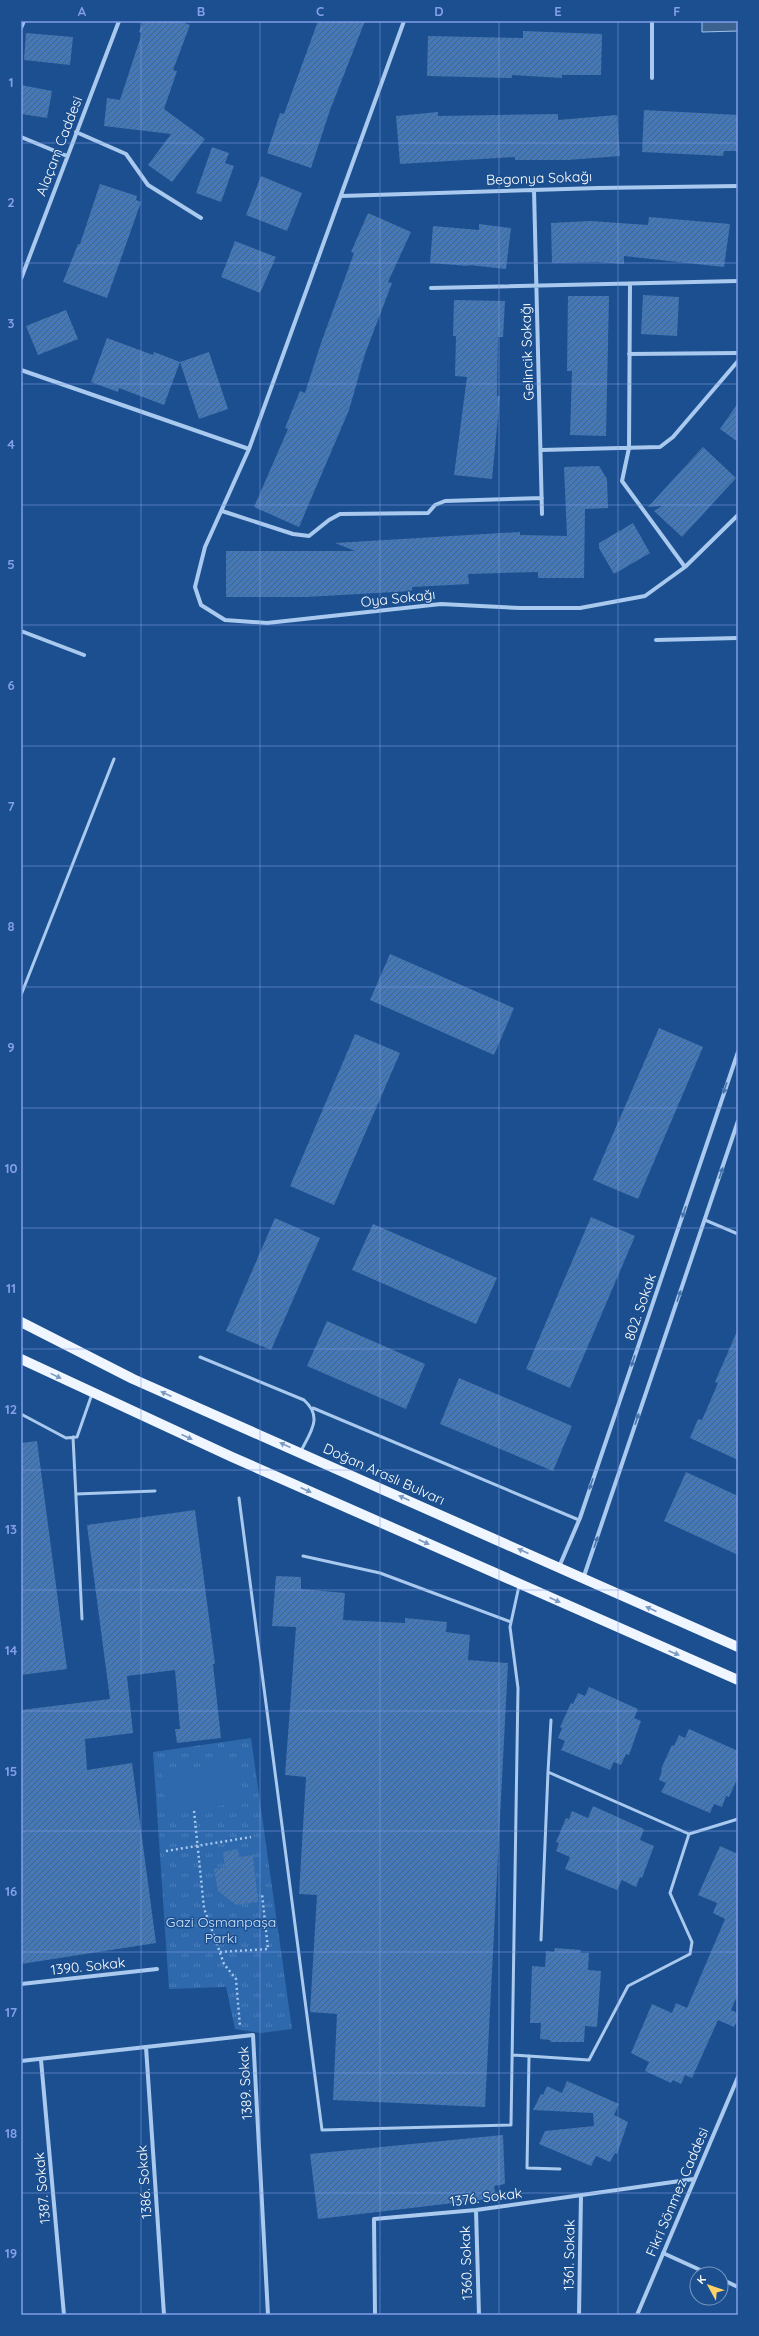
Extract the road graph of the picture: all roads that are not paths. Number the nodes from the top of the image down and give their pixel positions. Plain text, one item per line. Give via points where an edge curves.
1 (24, 21) edge
2 (119, 21) edge
3 (404, 21) edge
4 (652, 21) edge
5 (21, 28) edge
6 (652, 78) dead end
7 (76, 132) junction
8 (21, 137) edge
9 (68, 156) junction
10 (738, 186) edge
11 (534, 190) junction
12 (341, 196) junction
13 (201, 218) dead end
14 (21, 279) edge
15 (738, 281) edge
16 (630, 284) junction
17 (536, 286) junction
18 (431, 288) dead end
19 (738, 353) edge
20 (629, 354) junction
21 (738, 361) edge
22 (21, 370) edge
23 (629, 448) junction
24 (249, 449) junction
25 (541, 450) junction
26 (542, 498) junction
27 (222, 511) junction
28 (542, 514) dead end
29 (738, 515) edge
30 (685, 567) junction
31 (21, 630) edge
32 (738, 638) edge
33 (656, 640) dead end
34 (84, 655) dead end
35 (114, 759) dead end
36 (21, 995) edge
37 (738, 1052) edge
38 (738, 1121) edge
39 (705, 1220) junction
40 (738, 1234) edge
41 (21, 1322) edge
42 (200, 1357) dead end
43 (21, 1359) edge
44 (92, 1394) junction
45 (313, 1408) junction
46 (21, 1414) edge
47 (73, 1437) junction
48 (301, 1452) junction
49 (155, 1490) dead end
50 (76, 1494) junction
51 (239, 1498) dead end
52 (579, 1520) junction
53 (304, 1556) dead end
54 (558, 1567) junction
55 (583, 1579) junction
56 (520, 1584) junction
57 (82, 1619) dead end
58 (511, 1622) junction
59 (738, 1647) edge
60 (738, 1680) edge
61 (551, 1720) dead end
62 (548, 1772) junction
63 (738, 1819) edge
64 (689, 1834) junction
65 (541, 1940) dead end
66 (157, 1969) dead end
67 (21, 1984) edge
68 (146, 2047) junction
69 (513, 2055) junction
70 (529, 2056) junction
71 (41, 2060) junction
72 (21, 2061) edge
73 (738, 2078) edge
74 (560, 2169) dead end
75 (694, 2179) junction
76 (580, 2195) junction
77 (476, 2210) junction
78 (663, 2254) junction
79 (691, 2266) edge
80 (64, 2315) edge
81 (164, 2315) edge
82 (268, 2315) edge
83 (375, 2315) edge
84 (479, 2315) edge
85 (579, 2315) edge
86 (637, 2315) edge

1 - 5 street
2 - 7 street, Alaçam Caddesi
3 - 12 street, Oya Sokağı
4 - 6 street
7 - 9 street, Alaçam Caddesi
7 - 13 street via 126,154 148,185
8 - 9 street
9 - 14 street, Alaçam Caddesi
10 - 11 street, Begonya Sokağı
11 - 12 street, Begonya Sokağı
11 - 17 street, Gelincik Sokağı
12 - 24 street, Oya Sokağı
15 - 16 street
16 - 17 street
16 - 20 street
17 - 18 street
17 - 25 street, Gelincik Sokağı
19 - 20 street
20 - 23 street
21 - 23 street via 660,448
22 - 24 street
23 - 25 street
23 - 30 street via 622,481
24 - 27 street, Oya Sokağı
25 - 26 street, Gelincik Sokağı
26 - 27 street via 445,501 435,505 428,513 340,514 309,536 293,534
26 - 28 street, Gelincik Sokağı
27 - 30 street, Oya Sokağı via 205,547 195,587 201,605 225,620 267,623 441,604 580,608 645,596
29 - 30 street, Oya Sokağı
31 - 34 street
32 - 33 street
35 - 36 lane
37 -> 52 street, 802. Sokak
39 -> 38 street
39 - 40 lane
55 -> 39 street
48 -> 41 main road, Doğan Araslı Bulvarı via 133,1379
42 - 45 lane via 304,1400
43 -> 44 main road
44 - 47 lane via 80,1430 76,1437
44 -> 56 main road
45 - 48 lane via 315,1415 312,1427
45 - 52 lane
46 - 47 lane via 66,1438
47 - 50 lane
54 -> 48 main road, Doğan Araslı Bulvarı
49 - 50 lane
50 - 57 lane
51 - 69 lane via 322,2130 511,2125
52 - 54 street, 802. Sokak
53 - 58 lane via 380,1573
54 - 55 main road, Doğan Araslı Bulvarı
59 -> 55 main road, Doğan Araslı Bulvarı
56 - 58 lane
56 -> 60 main road
58 - 69 lane via 518,1688
61 - 62 lane
62 - 64 lane
62 - 65 lane
63 - 64 lane
64 - 70 lane via 670,1893 692,1942 690,1954 628,1986 589,2060
66 - 67 street, 1390. Sokak
68 - 71 street, 1389. Sokak
68 - 81 street, 1386. Sokak
68 - 82 street, 1389. Sokak via 253,2035
69 - 70 lane
70 - 74 lane via 527,2168
71 - 72 street, 1389. Sokak
71 - 80 street, 1387. Sokak
73 - 75 street, Fikri Sönmez Caddesi
75 - 76 street, 1376. Sokak
75 - 78 street, Fikri Sönmez Caddesi
76 - 77 street, 1376. Sokak
76 - 85 street, 1361. Sokak
77 - 83 street, 1376. Sokak via 374,2219
77 - 84 street, 1360. Sokak
78 - 79 street
78 - 86 street, Fikri Sönmez Caddesi

